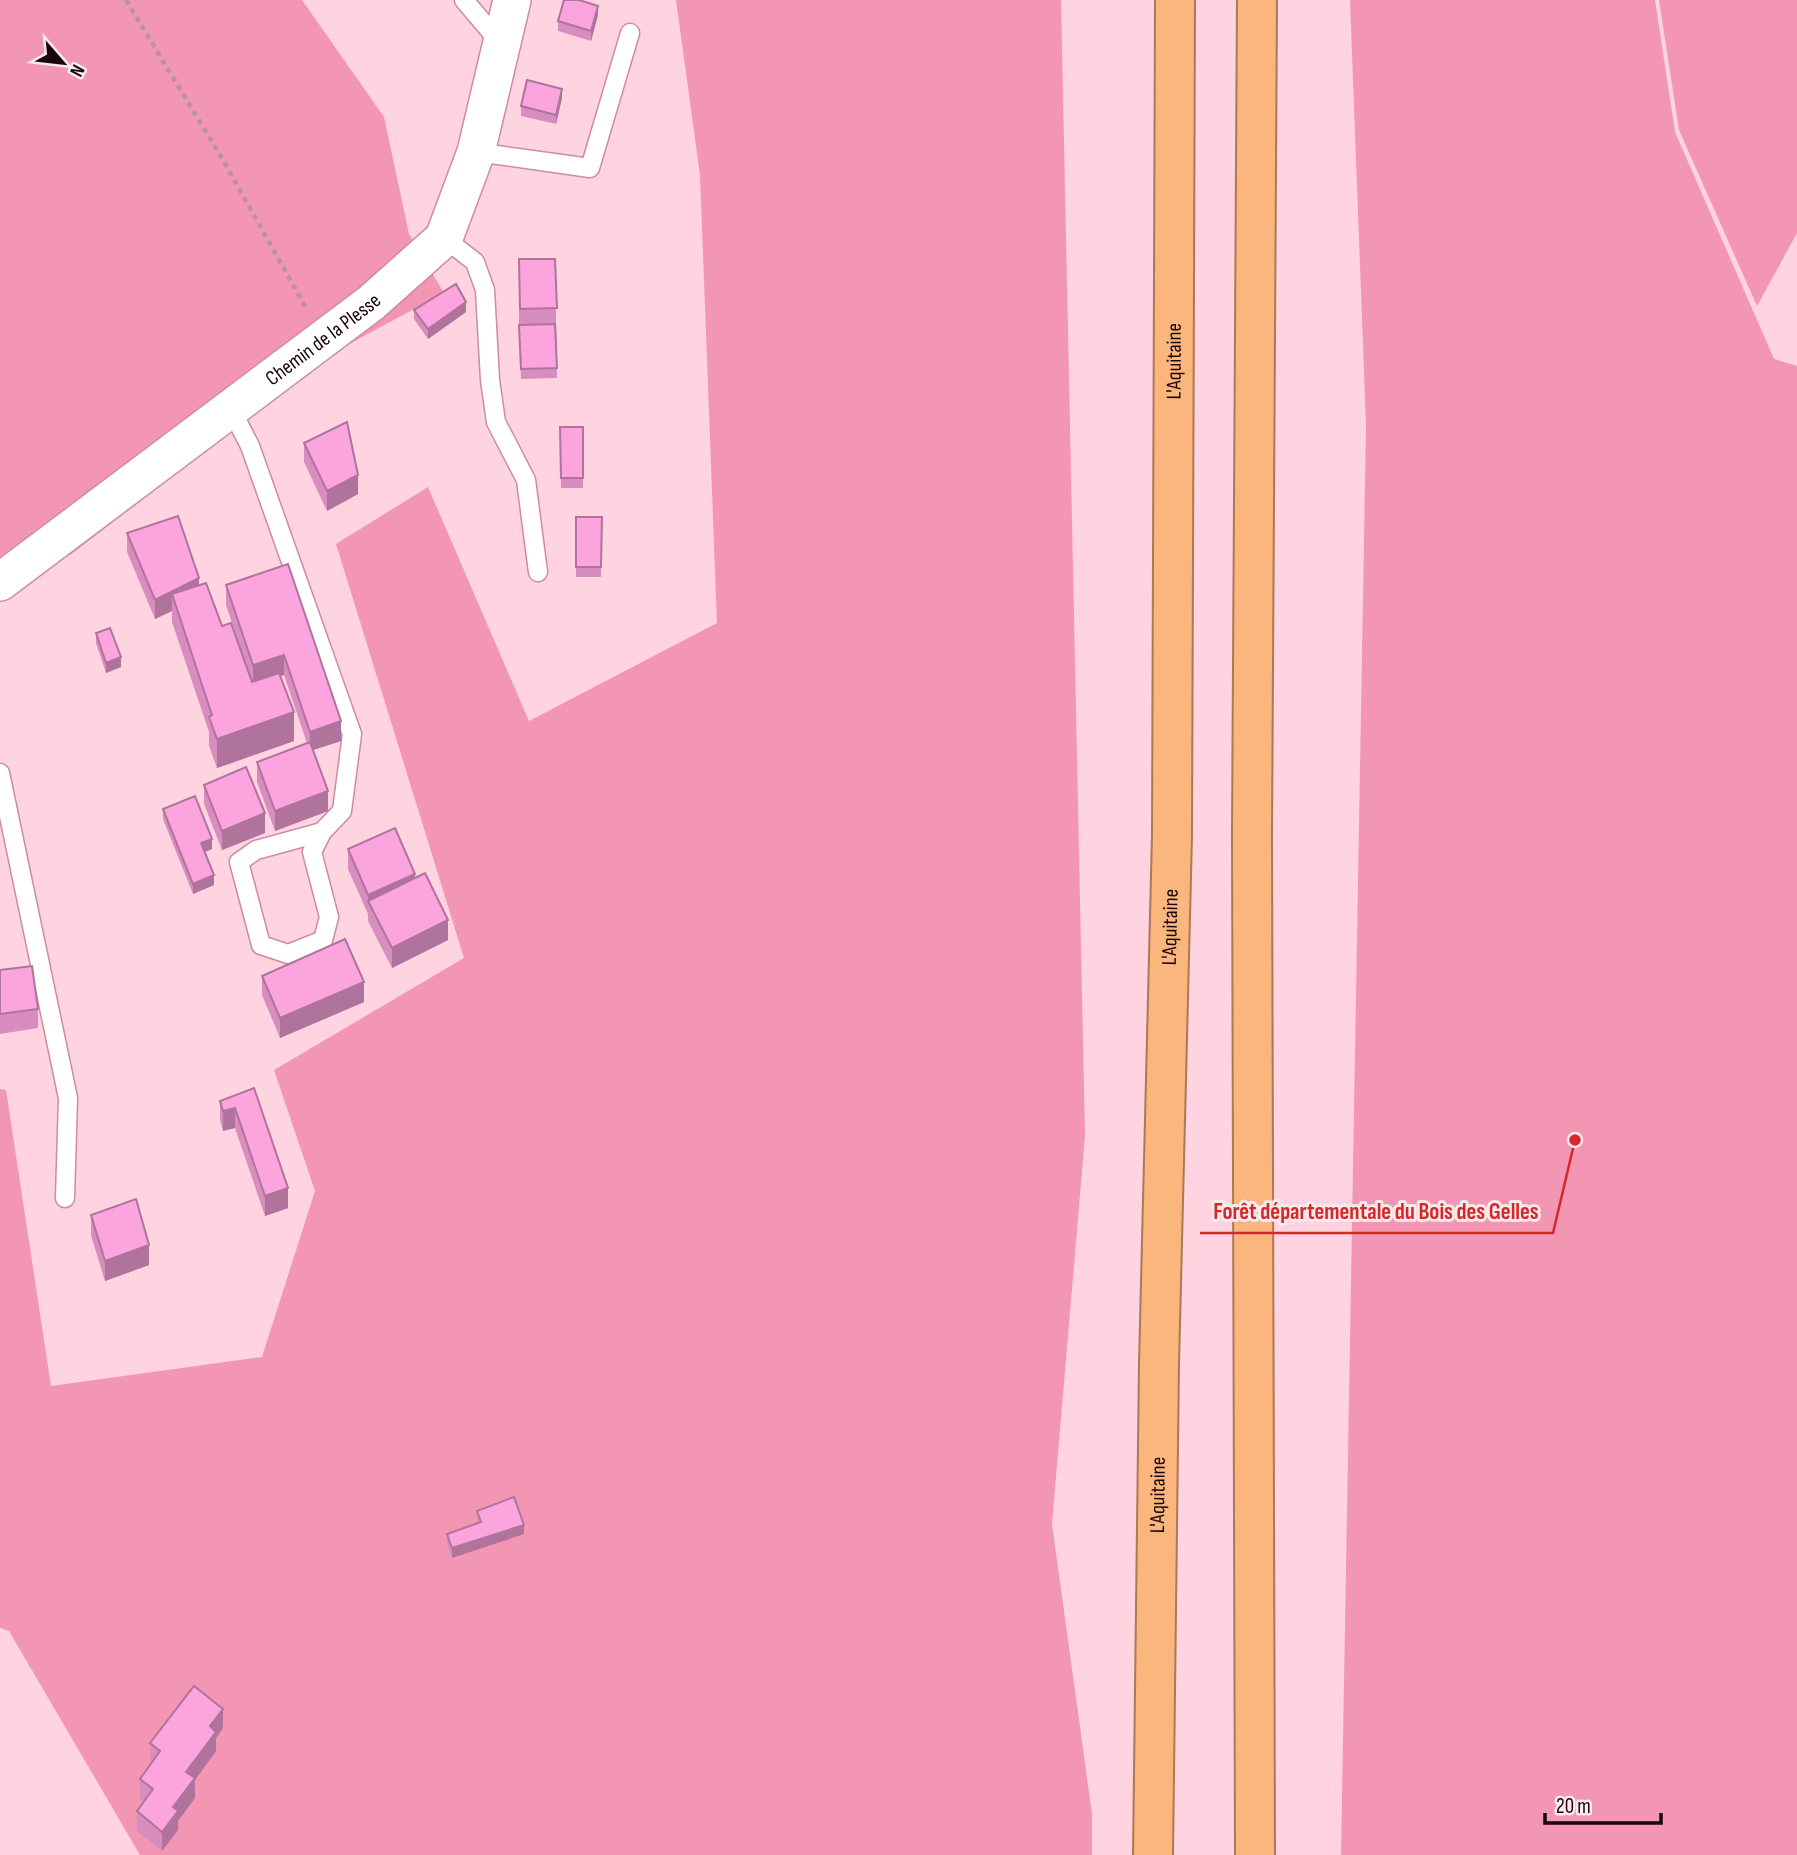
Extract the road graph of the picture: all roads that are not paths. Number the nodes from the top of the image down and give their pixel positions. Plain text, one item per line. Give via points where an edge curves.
1 (464, 0) edge
2 (512, 0) edge
3 (1175, 0) edge
4 (1257, 0) edge
5 (630, 33) dead end
6 (502, 45) junction
7 (476, 152) junction
8 (444, 238) junction
9 (231, 408) junction
10 (538, 572) dead end
11 (0, 582) edge
12 (0, 773) edge
13 (323, 832) junction
14 (65, 1198) dead end
15 (1153, 1855) edge
16 (1255, 1855) edge

1 - 6 lane
2 - 6 street, Chemin de la Plesse
3 - 15 highway, L'Aquitaine via 1172,821
4 - 16 highway via 1252,834
5 - 7 lane via 590,167
6 - 7 street, Chemin de la Plesse
7 - 8 street, Chemin de la Plesse
8 - 9 street, Chemin de la Plesse via 371,303
8 - 10 lane via 475,262 485,290 496,422 526,480
9 - 11 street, Chemin de la Plesse
9 - 13 lane via 250,446 352,734 342,811
12 - 14 lane via 68,1098
13 - 13 lane via 256,850 239,862 261,945 288,954 323,940 329,917 312,852

